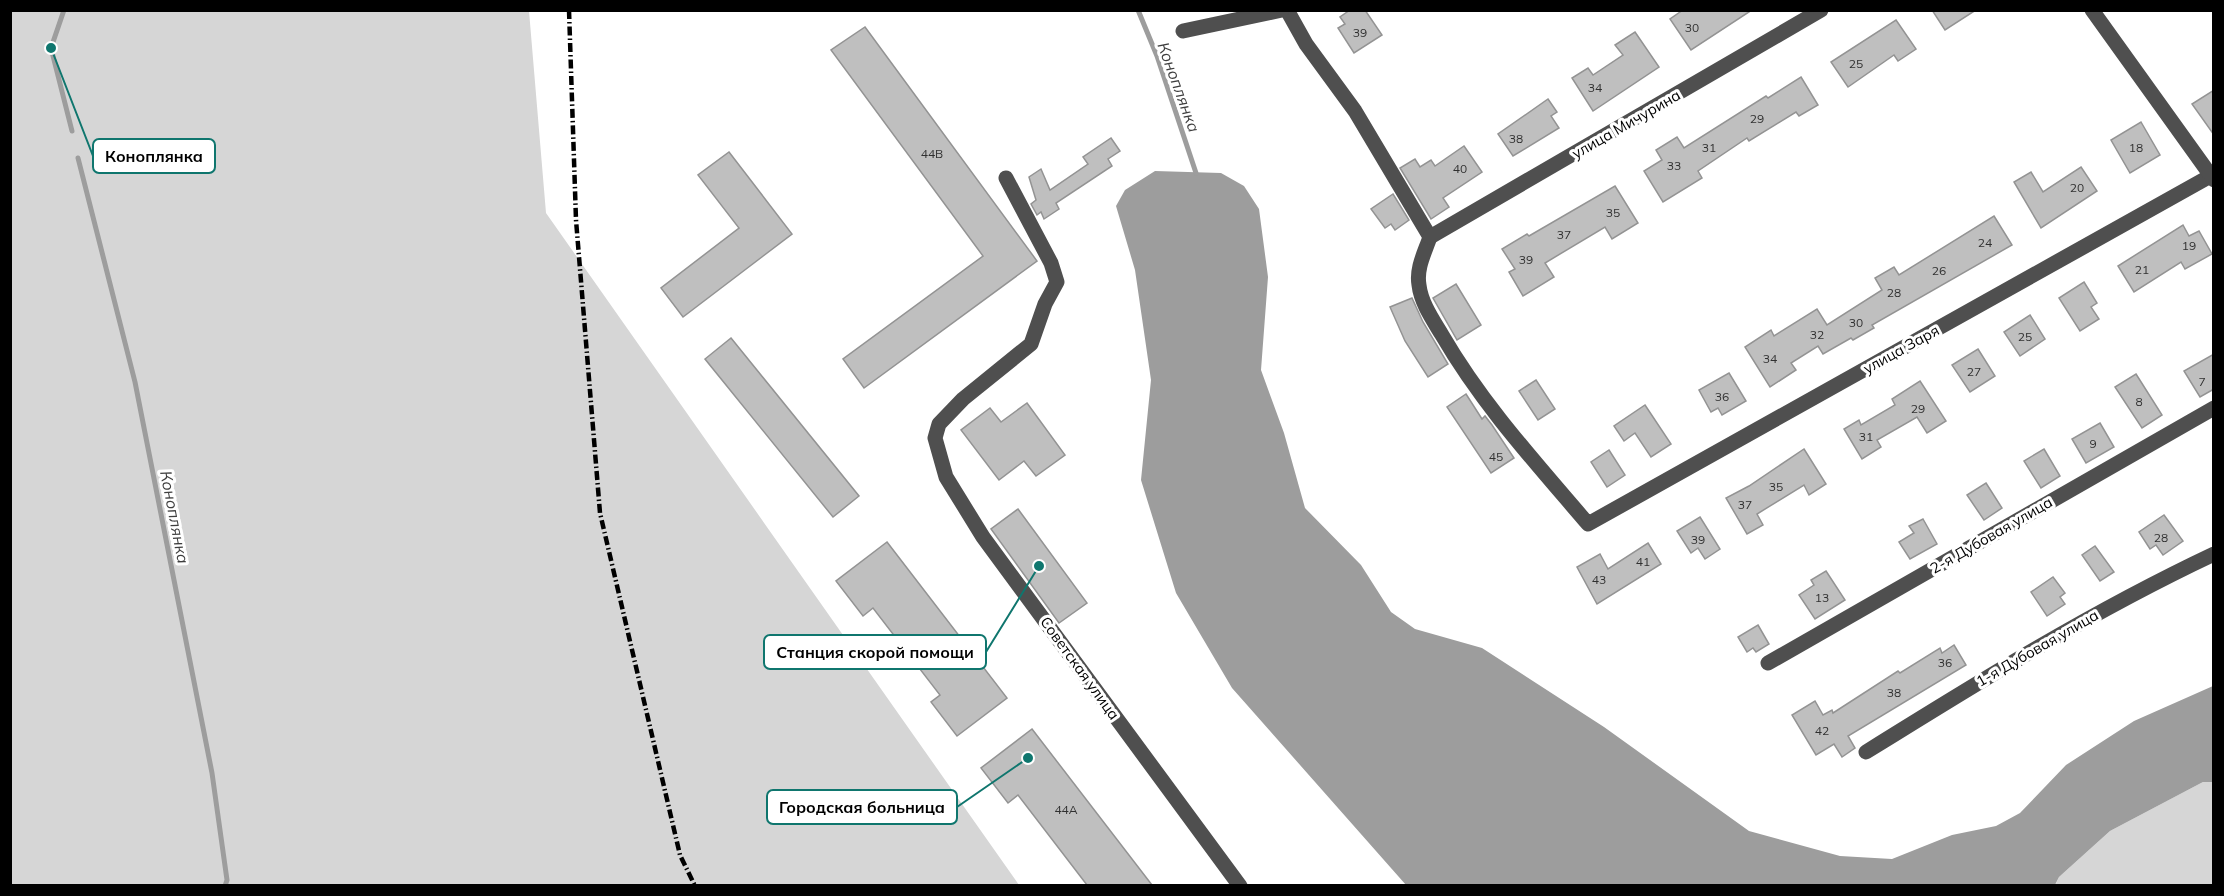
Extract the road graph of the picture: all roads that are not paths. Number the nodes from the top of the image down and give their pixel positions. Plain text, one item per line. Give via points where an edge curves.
1 (1282, 10) edge
2 (1287, 10) edge
3 (1821, 10) edge
4 (2092, 10) edge
5 (1183, 31) dead end
6 (2213, 176) edge
7 (1006, 178) dead end
8 (1430, 237) junction
9 (2214, 408) edge
10 (2214, 554) edge
11 (1768, 663) dead end
12 (1866, 752) dead end
13 (1240, 885) edge

1 - 5 street
2 - 8 street via 1306,44 1355,111
3 - 8 street, улица Мичурина
4 - 6 street
6 - 8 street, улица Заря via 1588,524 1485,402 1426,308 1419,285 1419,266
7 - 13 street, Советская улица via 1057,282 1031,344 963,399 939,424 935,438 946,477 983,537
9 - 11 street, 2-я Дубовая улица
10 - 12 street, 1-я Дубовая улица via 2156,581 2019,657

